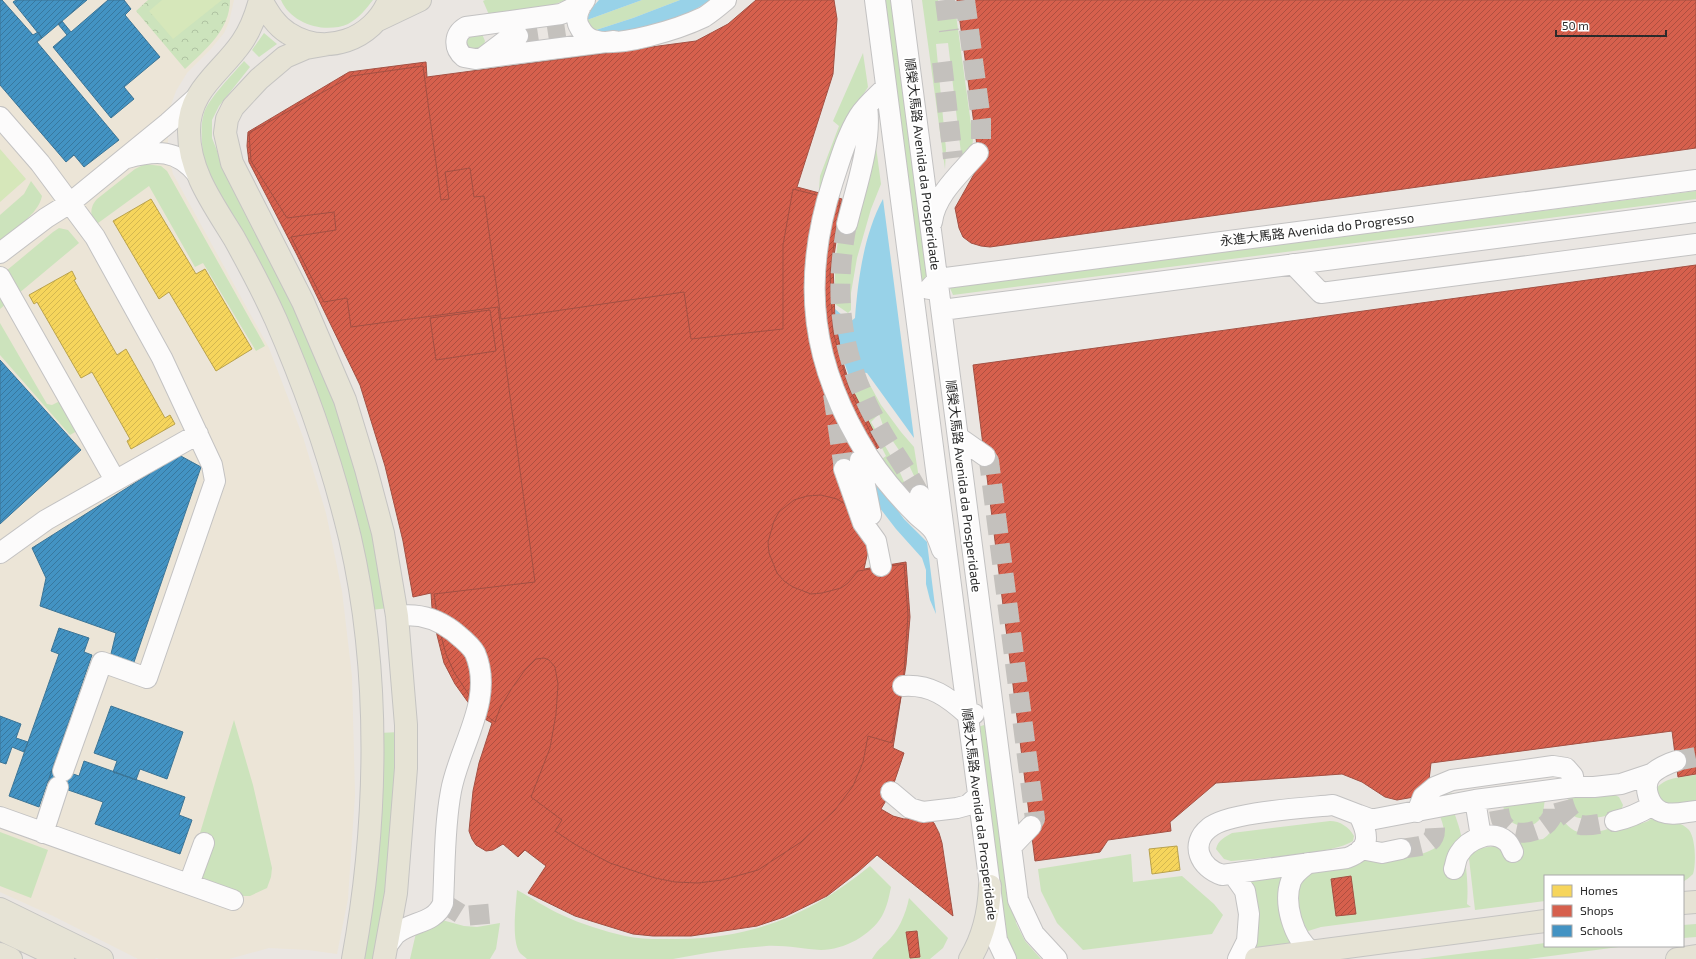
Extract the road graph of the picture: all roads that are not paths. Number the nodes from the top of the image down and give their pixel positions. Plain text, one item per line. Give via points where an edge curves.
1 (261, 0) edge
2 (389, 0) edge
3 (420, 0) edge
4 (726, 0) edge
5 (875, 0) edge
6 (901, 0) edge
7 (584, 1) edge
8 (378, 20) junction
9 (479, 25) junction
10 (614, 42) junction
11 (329, 44) junction
12 (481, 58) junction
13 (886, 87) junction
14 (197, 97) junction
15 (868, 106) junction
16 (0, 117) edge
17 (978, 153) tunnel mouth
18 (124, 158) junction
19 (953, 158) tunnel mouth
20 (198, 174) junction
21 (1696, 180) edge
22 (948, 188) junction
23 (70, 204) junction
24 (1696, 212) edge
25 (847, 224) tunnel mouth
26 (932, 240) junction
27 (1696, 244) edge
28 (0, 253) edge
29 (1293, 264) junction
30 (0, 272) edge
31 (985, 273) junction
32 (0, 277) edge
33 (938, 279) junction
34 (942, 310) junction
35 (928, 414) junction
36 (198, 434) junction
37 (958, 437) junction
38 (985, 456) tunnel mouth
39 (852, 465) tunnel mouth
40 (116, 480) junction
41 (920, 495) tunnel mouth
42 (935, 533) junction
43 (0, 553) edge
44 (881, 566) dead end
45 (949, 571) junction
46 (397, 616) junction
47 (903, 686) dead end
48 (372, 712) junction
49 (994, 712) junction
50 (968, 715) junction
51 (1676, 761) tunnel mouth
52 (1651, 774) junction
53 (1574, 787) junction
54 (891, 792) dead end
55 (1475, 800) junction
56 (979, 805) junction
57 (1653, 805) junction
58 (1414, 812) junction
59 (1693, 813) edge
60 (1359, 815) junction
61 (0, 817) edge
62 (1615, 821) tunnel mouth
63 (1031, 826) tunnel mouth
64 (43, 832) junction
65 (1482, 837) junction
66 (204, 843) dead end
67 (1011, 847) junction
68 (1361, 849) junction
69 (1401, 849) tunnel mouth
70 (1513, 852) dead end
71 (1308, 863) junction
72 (1454, 869) dead end
73 (1233, 874) junction
74 (189, 884) junction
75 (990, 886) junction
76 (233, 900) dead end
77 (1696, 901) edge
78 (1684, 903) edge
79 (0, 909) edge
80 (1544, 921) edge
81 (0, 930) edge
82 (386, 951) edge
83 (1312, 952) junction
84 (0, 954) edge
85 (1696, 956) edge
86 (11, 959) edge
87 (63, 959) edge
88 (102, 959) edge
89 (353, 959) edge
90 (970, 959) edge
91 (1006, 959) edge
92 (1057, 959) edge
93 (1238, 959) edge
94 (1256, 959) edge
95 (1677, 959) edge

1 - 11 main road via 271,18 287,33 307,42
1 - 14 main road via 250,30 241,44 215,72
2 - 8 main road
3 - 8 main road
4 - 10 street via 704,16 686,24 645,37
5 - 13 street, 順榮大馬路 Avenida da Prosperidade
6 - 26 street, 順榮大馬路 Avenida da Prosperidade
7 - 9 street via 561,14
7 - 10 street via 577,16 578,26 584,35 594,40
8 - 11 main road via 364,32 347,41
9 - 12 street via 466,27 455,40 457,49 464,57
9 - 12 street via 502,35 518,36 505,41
10 - 12 street
11 - 46 main road via 306,48 285,57 233,107 227,119 225,133 232,163 303,302 344,400 383,533
13 - 15 street
13 - 35 street, 順榮大馬路 Avenida da Prosperidade
14 - 18 street
14 - 20 main road via 190,116 189,132 191,153
15 - 25 street via 869,118 864,153
15 - 42 street via 859,116 842,154 820,227 815,263 816,326 820,350 832,385 868,455 889,486
16 - 23 street via 40,163
17 - 22 street
18 - 20 street via 152,153 168,154 188,163
18 - 23 street
19 - 22 street
20 - 48 main road via 275,318 314,411 350,540 365,624
21 - 31 street, 永進大馬路 Avenida do Progresso
22 - 26 street via 933,213
23 - 28 street via 46,218
23 - 30 street via 53,227
23 - 36 street via 95,237 162,358
24 - 29 street
26 - 31 street via 944,260 962,270
26 - 33 street, 順榮大馬路 Avenida da Prosperidade
27 - 29 street via 1321,293
29 - 34 street
31 - 33 street, 永進大馬路 Avenida do Progresso
32 - 40 street
33 - 34 street, 順榮大馬路 Avenida da Prosperidade
33 - 35 street via 928,291 927,298 936,365
34 - 37 street, 順榮大馬路 Avenida da Prosperidade
35 - 45 street, 順榮大馬路 Avenida da Prosperidade
36 - 40 street
36 - 64 street via 212,465 214,481 147,678 102,662
37 - 38 street
37 - 49 street, 順榮大馬路 Avenida da Prosperidade
39 - 44 street via 863,523 876,540
40 - 43 street via 46,520
41 - 42 street
42 - 45 street
45 - 50 street, 順榮大馬路 Avenida da Prosperidade
46 - 48 main road via 386,620 381,630 386,700
46 - 82 main road via 406,725 406,768 396,893
46 - 82 street via 424,616 443,623 461,637 474,652 480,669 481,686 477,710 450,793 443,903 440,911 432,917 397,934
47 - 50 street via 922,686 943,694
48 - 89 main road via 370,823 364,894
49 - 50 street
49 - 67 street, 順榮大馬路 Avenida da Prosperidade
50 - 56 street, 順榮大馬路 Avenida da Prosperidade
51 - 52 street
52 - 53 street via 1621,784 1594,788
52 - 57 street via 1647,789
53 - 55 street via 1498,804
53 - 58 street via 1573,776 1566,768 1553,766 1452,780 1435,787 1423,797
54 - 56 street via 916,810 930,812
55 - 58 street
55 - 65 street
56 - 75 street, 順榮大馬路 Avenida da Prosperidade
57 - 59 street via 1663,813
57 - 62 street via 1627,819
58 - 60 street via 1370,819
60 - 68 street via 1367,835
60 - 73 street via 1333,806 1243,816 1222,821 1209,828 1202,836 1198,847 1205,866 1212,872 1222,875
61 - 64 street
63 - 67 street
64 - 74 street
65 - 70 street via 1498,836 1507,842
65 - 72 street via 1475,839 1460,852
66 - 74 street
67 - 92 street, 順榮大馬路 Avenida da Prosperidade via 1018,900 1034,934
68 - 69 street via 1382,853
68 - 71 street via 1347,858
71 - 73 street
71 - 83 street via 1291,880 1288,893 1295,929 1306,948
73 - 93 street via 1245,891 1249,914 1247,941
74 - 76 street
75 - 90 main road via 985,926
75 - 91 street, 順榮大馬路 Avenida da Prosperidade via 997,940
77 - 78 main road
79 - 88 main road
80 - 83 main road
81 - 87 main road
83 - 94 main road
84 - 86 main road
85 - 95 main road

